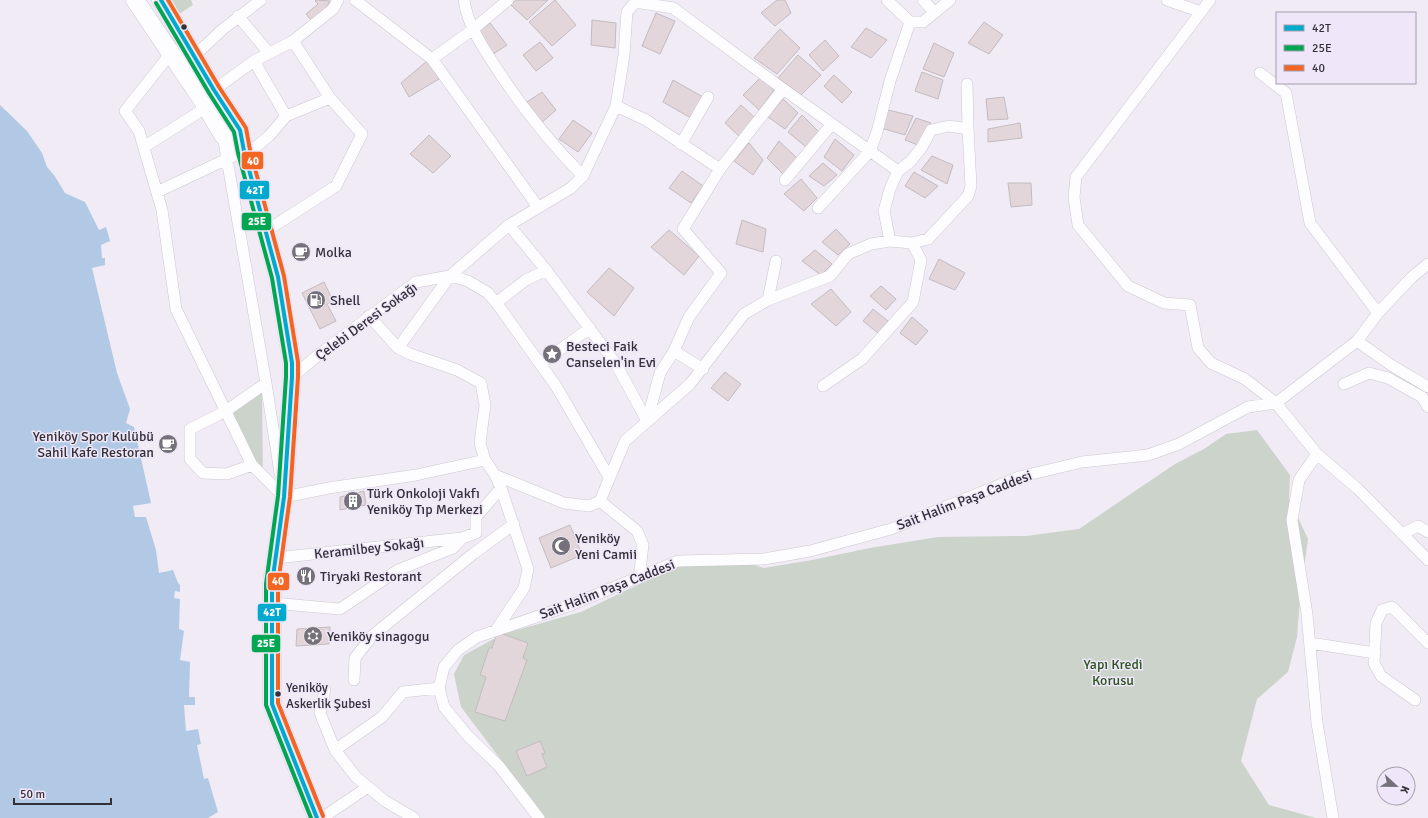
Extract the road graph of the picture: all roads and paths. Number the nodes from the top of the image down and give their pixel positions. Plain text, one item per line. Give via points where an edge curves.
1 (135, 0) edge
2 (161, 0) edge
3 (261, 0) edge
4 (338, 0) edge
5 (355, 0) edge
6 (464, 0) edge
7 (508, 0) edge
8 (887, 0) edge
9 (924, 0) edge
10 (950, 0) edge
11 (1167, 0) edge
12 (1210, 0) edge
13 (636, 1) edge
14 (934, 12) junction
15 (1201, 12) junction
16 (238, 16) junction
17 (910, 22) junction
18 (472, 30) junction
19 (293, 41) junction
20 (269, 53) junction
21 (194, 56) junction
22 (432, 59) junction
23 (176, 60) junction
24 (254, 61) junction
25 (1260, 73) dead end
26 (967, 84) dead end
27 (783, 89) junction
28 (206, 97) junction
29 (708, 97) dead end
30 (330, 98) junction
31 (616, 106) junction
32 (286, 116) junction
33 (832, 124) junction
34 (968, 129) junction
35 (223, 135) junction
36 (682, 144) junction
37 (144, 147) junction
38 (244, 151) junction
39 (870, 151) junction
40 (227, 159) junction
41 (720, 169) junction
42 (898, 171) junction
43 (583, 176) junction
44 (785, 180) dead end
45 (157, 192) junction
46 (538, 207) junction
47 (818, 208) dead end
48 (509, 225) junction
49 (266, 231) junction
50 (890, 241) junction
51 (912, 244) junction
52 (776, 262) dead end
53 (1428, 264) edge
54 (546, 270) junction
55 (450, 276) junction
56 (768, 300) junction
57 (496, 303) junction
58 (1378, 313) junction
59 (370, 316) junction
60 (590, 328) junction
61 (1357, 341) junction
62 (398, 348) junction
63 (674, 351) junction
64 (540, 364) junction
65 (703, 369) junction
66 (292, 377) junction
67 (266, 382) junction
68 (1344, 384) dead end
69 (823, 386) dead end
70 (1428, 387) edge
71 (1276, 403) junction
72 (1428, 407) edge
73 (226, 411) junction
74 (647, 420) junction
75 (1317, 454) junction
76 (486, 460) junction
77 (252, 465) junction
78 (496, 475) junction
79 (609, 477) junction
80 (501, 488) junction
81 (284, 497) junction
82 (600, 501) junction
83 (514, 524) junction
84 (1428, 532) edge
85 (476, 533) junction
86 (1402, 534) junction
87 (462, 538) junction
88 (492, 540) junction
89 (276, 558) junction
90 (1428, 560) edge
91 (639, 578) junction
92 (272, 603) junction
93 (496, 630) junction
94 (1428, 642) edge
95 (1310, 643) junction
96 (1375, 653) junction
97 (354, 680) dead end
98 (439, 688) junction
99 (325, 690) dead end
100 (1415, 700) dead end
101 (335, 750) junction
102 (368, 787) junction
103 (317, 818) edge
104 (322, 818) edge
105 (414, 818) edge
106 (539, 818) edge
107 (1333, 818) edge

1 - 23 main road
2 - 21 main road
3 - 16 street
4 - 19 street via 333,9
5 - 22 street
6 - 18 street
7 - 18 street
8 - 17 street
9 - 14 street
10 - 14 street
11 - 15 street
12 - 15 street
13 - 27 street via 673,8
13 - 31 street via 627,12 624,55
14 - 17 street via 923,22
15 - 71 street via 1076,177 1074,197 1078,225 1128,286 1164,303 1190,305 1198,348 1211,363 1245,379
16 - 20 street
16 - 21 street
17 - 39 street
18 - 22 street
18 - 43 street via 530,117 555,148
19 - 20 street
19 - 30 street
20 - 24 street
21 - 23 main road
21 - 28 main road
22 - 46 street
23 - 28 main road
23 - 37 street via 124,111 140,131
24 - 28 street
24 - 32 street
25 - 58 street via 1286,93 1310,223
26 - 34 street
27 - 33 street
27 - 41 street
28 - 35 main road
28 - 37 street
28 - 38 main road via 240,130
29 - 36 street
30 - 32 street
30 - 49 street via 362,134 336,186
31 - 36 street via 646,120
31 - 43 street
32 - 38 street via 257,146
33 - 39 street
33 - 44 street
34 - 42 street via 949,126 931,130 910,162
34 - 51 street via 972,186 968,196 928,239
35 - 38 main road
35 - 40 street
36 - 41 street
37 - 45 street
38 - 40 street
38 - 49 main road
39 - 42 street
39 - 47 street
40 - 45 street
40 - 67 street
41 - 63 street via 683,229 721,273 689,317
42 - 50 street via 884,211
43 - 46 street via 571,188
45 - 73 street via 162,210 176,309
46 - 48 street
48 - 54 street
48 - 55 street
49 - 66 main road via 278,277
50 - 51 street
50 - 56 street via 871,244 848,254 830,276
51 - 69 street via 921,260 913,302 862,359
52 - 56 street
53 - 58 street, Sait Halim Paşa Caddesi
54 - 57 street via 526,280
54 - 60 street
55 - 57 street via 468,282 488,294
55 - 59 street, Çelebi Deresi Sokağı via 416,282
55 - 62 street
56 - 65 street via 744,314
57 - 64 street
58 - 61 street, Sait Halim Paşa Caddesi
59 - 62 street
59 - 66 street, Çelebi Deresi Sokağı
60 - 64 street
60 - 74 street via 616,364
61 - 70 street
61 - 71 street, Sait Halim Paşa Caddesi
62 - 76 street via 457,370 481,383 485,405 480,443
63 - 65 street
63 - 74 street via 660,373
64 - 79 street via 556,386
65 - 74 street via 690,384
66 - 81 main road
67 - 73 street
67 - 81 street
68 - 72 street via 1369,373 1388,378 1422,397
71 - 75 street
71 - 91 street, Sait Halim Paşa Caddesi via 1248,407 1179,444 1148,455 1082,462 1019,476 891,529 818,549 764,559 678,562
73 - 77 street
73 - 77 street via 190,429 190,459 203,473 227,474
74 - 79 street via 625,440
75 - 86 street via 1358,489
75 - 95 street via 1299,480 1292,520
76 - 78 street
76 - 81 street via 416,475
77 - 81 street
78 - 80 street
78 - 82 street via 564,503 589,506
79 - 82 street
80 - 83 street
80 - 85 street via 476,517
81 - 89 main road
82 - 91 street via 637,531 643,545
83 - 88 street
83 - 93 street via 528,569 524,588
84 - 86 street via 1418,526
85 - 87 street
85 - 88 street
86 - 90 street
87 - 89 street, Keramilbey Sokağı
87 - 92 street via 453,548 398,570 340,608
88 - 97 street via 372,636 355,658
89 - 92 main road
91 - 93 street, Sait Halim Paşa Caddesi via 571,605
92 - 103 main road via 272,704
93 - 98 street, Sait Halim Paşa Caddesi via 477,637 458,650 444,667
94 - 96 street via 1392,607 1382,610 1376,623
95 - 96 street
95 - 107 street via 1318,723
96 - 100 street via 1374,663 1380,676
98 - 101 street via 402,692 382,717
98 - 106 street, Sait Halim Paşa Caddesi via 444,707 468,736 499,766
99 - 101 street via 320,713
101 - 102 street via 356,777
102 - 104 street
102 - 105 street via 385,801

